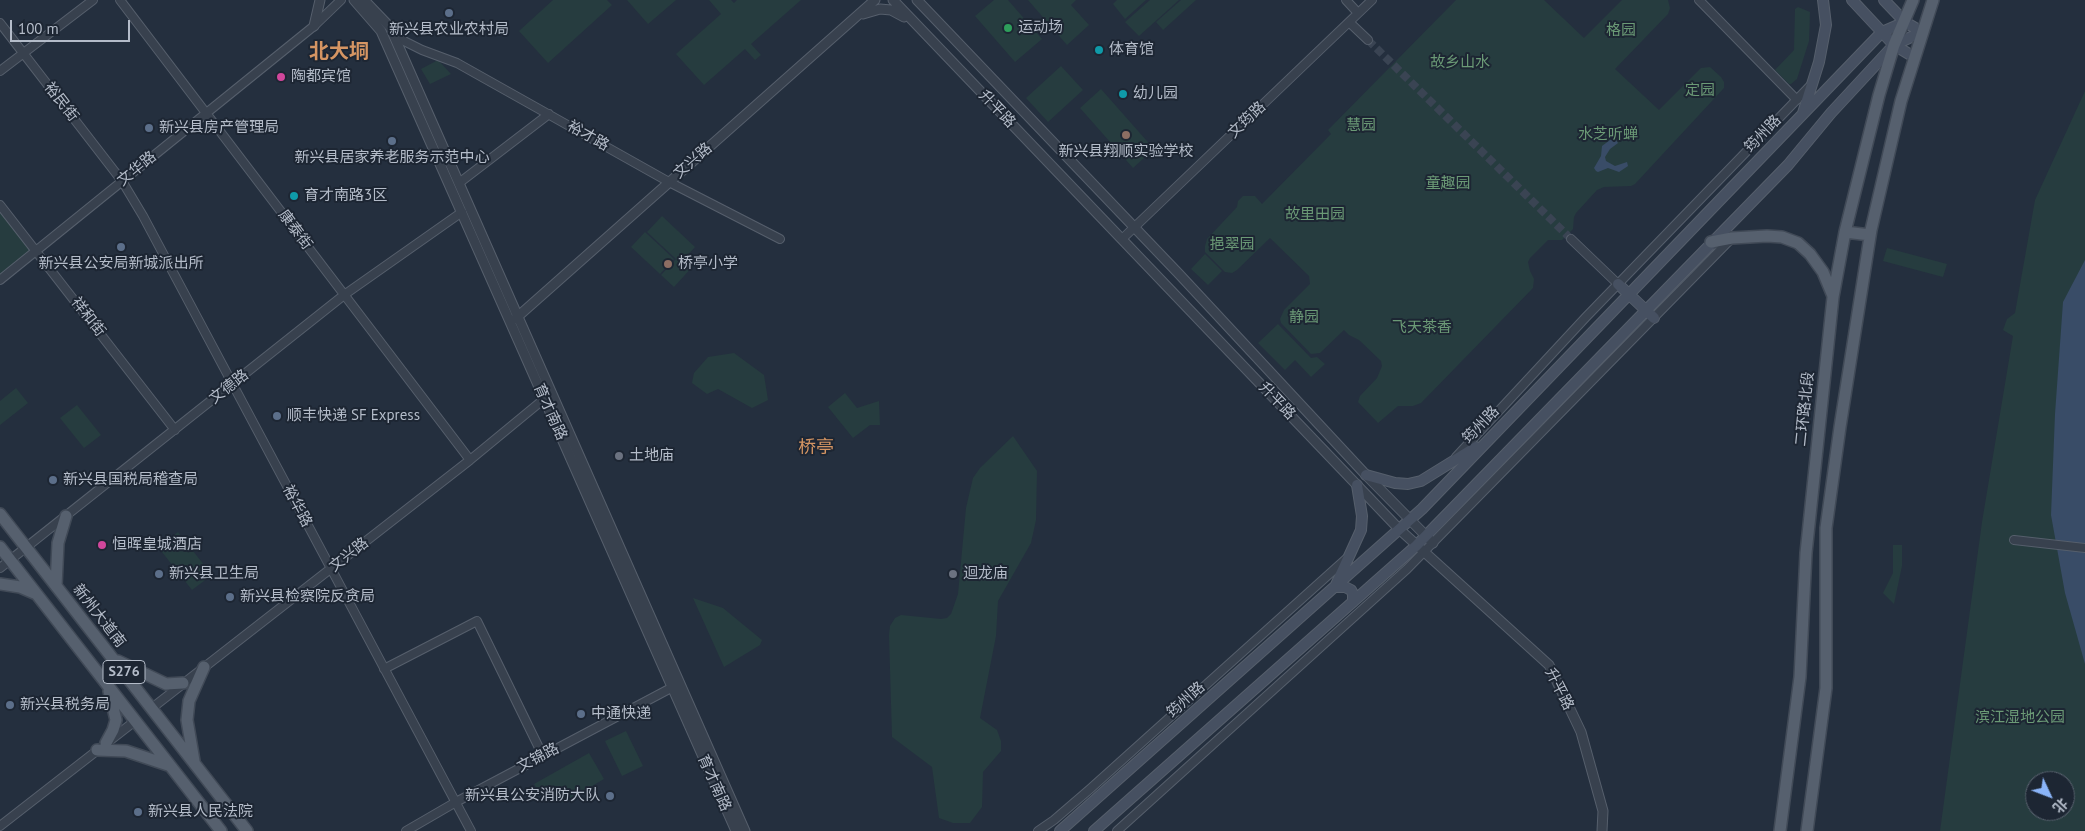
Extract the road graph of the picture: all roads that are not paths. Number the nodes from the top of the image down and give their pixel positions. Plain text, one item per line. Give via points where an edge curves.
1 (94, 0) edge
2 (120, 0) edge
3 (320, 0) edge
4 (342, 0) edge
5 (354, 0) edge
6 (364, 0) edge
7 (864, 0) edge
8 (875, 0) edge
9 (893, 0) edge
10 (917, 0) edge
11 (925, 0) edge
12 (1346, 0) edge
13 (1372, 0) edge
14 (1699, 0) edge
15 (1823, 0) edge
16 (1852, 0) edge
17 (1884, 0) edge
18 (1913, 0) edge
19 (1933, 0) edge
20 (928, 12) junction
21 (1358, 13) junction
22 (854, 19) junction
23 (913, 21) junction
24 (1350, 22) junction
25 (1905, 22) junction
26 (0, 23) edge
27 (314, 26) junction
28 (1882, 32) junction
29 (1922, 32) junction
30 (394, 36) junction
31 (1368, 40) tunnel mouth
32 (1894, 44) junction
33 (24, 53) junction
34 (1914, 56) junction
35 (0, 71) edge
36 (1810, 86) junction
37 (1797, 100) junction
38 (206, 113) junction
39 (549, 114) junction
40 (1802, 115) junction
41 (122, 181) junction
42 (669, 182) junction
43 (459, 183) junction
44 (0, 205) edge
45 (462, 212) junction
46 (1135, 227) junction
47 (1845, 232) junction
48 (1870, 235) junction
49 (1732, 238) junction
50 (1122, 239) junction
51 (1571, 239) tunnel mouth
52 (780, 240) dead end
53 (1711, 242) junction
54 (36, 251) junction
55 (0, 280) edge
56 (1618, 284) junction
57 (1628, 294) junction
58 (344, 295) junction
59 (1833, 297) junction
60 (1645, 310) junction
61 (1654, 318) junction
62 (514, 320) junction
63 (233, 384) junction
64 (544, 399) junction
65 (1818, 427) junction
66 (1840, 427) junction
67 (175, 430) junction
68 (1488, 440) junction
69 (470, 460) junction
70 (1452, 461) junction
71 (1366, 475) junction
72 (1357, 485) junction
73 (0, 514) edge
74 (66, 516) junction
75 (1410, 520) junction
76 (1399, 529) junction
77 (1429, 540) junction
78 (2014, 540) dead end
79 (0, 547) edge
80 (26, 547) junction
81 (2085, 548) edge
82 (1420, 549) junction
83 (1348, 558) junction
84 (10, 560) junction
85 (0, 568) edge
86 (331, 568) junction
87 (0, 584) edge
88 (56, 586) junction
89 (1335, 587) junction
90 (36, 594) junction
91 (1353, 602) junction
92 (113, 659) junction
93 (204, 667) junction
94 (384, 669) junction
95 (184, 684) junction
96 (107, 685) junction
97 (671, 688) junction
98 (152, 708) junction
99 (135, 721) junction
100 (102, 747) junction
101 (543, 756) junction
102 (194, 762) junction
103 (170, 765) junction
104 (456, 802) junction
105 (0, 826) edge
106 (221, 831) edge
107 (247, 831) edge
108 (406, 831) edge
109 (471, 831) edge
110 (736, 831) edge
111 (745, 831) edge
112 (1038, 831) edge
113 (1060, 831) edge
114 (1094, 831) edge
115 (1117, 831) edge
116 (1602, 831) edge
117 (1780, 831) edge
118 (1808, 831) edge

1 - 33 street
2 - 38 street, 康泰街
3 - 27 street
4 - 27 street, 文华路
5 - 45 street, 育才南路 via 381,31
6 - 30 street, 育才南路
7 - 22 street
8 - 22 street, 文兴路
9 - 23 street, 升平路
10 - 20 street, 升平路
11 - 20 street
12 - 21 street
13 - 21 street, 文筠路
14 - 37 street
15 - 36 main road via 1826,25 1819,62
16 - 28 main road
17 - 25 main road
18 - 25 main road, 二环路北段
19 - 29 main road
20 - 46 street, 升平路
21 - 24 street, 文筠路
22 - 23 street via 880,9 891,10
22 - 42 street, 文兴路
23 - 50 street, 升平路
24 - 31 street
24 - 46 street, 文筠路
25 - 28 main road, 筠州路
25 - 29 main road
25 - 32 main road, 二环路北段
26 - 33 street, 裕民街
27 - 38 street, 文华路
28 - 32 main road
28 - 40 main road, 筠州路
29 - 32 main road
29 - 34 main road
30 - 39 street, 裕才路 via 458,64
30 - 43 street, 育才南路
32 - 34 main road
32 - 47 main road, 二环路北段
32 - 53 main road via 1788,165
33 - 35 street
33 - 41 street, 裕民街
34 - 48 main road
36 - 37 street
36 - 40 main road
37 - 56 street
38 - 41 street, 文华路
38 - 58 street, 康泰街
39 - 42 street, 裕才路
39 - 43 street
40 - 57 main road, 筠州路
41 - 54 street, 文华路
41 - 63 street, 裕华路
42 - 52 street, 裕才路
42 - 62 street, 文兴路
43 - 62 street, 育才南路
44 - 54 street, 祥和街
45 - 58 street, 文德路
45 - 62 street, 育才南路
46 - 50 street, 文筠路
46 - 71 street, 升平路
47 - 48 main road
47 - 59 main road, 二环路北段
48 - 66 main road
49 - 53 main road
49 - 59 main road via 1782,237 1798,243 1823,272
49 - 61 street
50 - 72 street, 升平路
51 - 56 street
53 - 60 main road
54 - 55 street, 文华路
54 - 67 street, 祥和街
56 - 57 main road
56 - 70 street
57 - 60 main road
57 - 68 main road, 筠州路
58 - 63 street, 文德路
58 - 69 street, 康泰街
59 - 65 main road, 二环路北段
60 - 61 main road
60 - 77 main road
61 - 77 street
62 - 64 street, 育才南路
62 - 111 street, 育才南路
63 - 67 street, 文德路
63 - 86 street, 裕华路
64 - 69 street, 文兴路
64 - 97 street, 育才南路
65 - 66 main road
65 - 117 main road, 二环路北段 via 1806,552 1800,677
66 - 118 main road via 1826,528 1826,688
67 - 74 street, 文德路
68 - 70 main road
68 - 75 main road, 筠州路
69 - 86 street, 文兴路
70 - 71 main road via 1421,481 1408,484
71 - 75 street, 升平路
72 - 76 street, 升平路
72 - 83 main road via 1362,530
73 - 80 main road, 新州大道南 / S276
74 - 80 street, 文德路
74 - 88 main road via 58,543
75 - 76 main road, 筠州路
75 - 77 street, 升平路
76 - 82 street, 升平路
76 - 89 main road, 筠州路
77 - 82 main road
78 - 81 street
79 - 84 main road, S276
80 - 84 street, 文德路
80 - 88 main road, 新州大道南 / S276
82 - 91 main road
82 - 115 street via 1366,607
82 - 116 street, 升平路 via 1549,665 1581,732 1603,812
83 - 89 main road
83 - 112 street via 1090,789
84 - 85 street, 文德路
84 - 90 main road, S276
86 - 93 street, 文兴路
86 - 94 street, 裕华路
87 - 90 main road
88 - 92 main road, 新州大道南 / S276
89 - 91 main road via 1351,590
89 - 113 main road, 筠州路
90 - 96 main road, S276
91 - 114 main road
92 - 95 main road via 166,684
92 - 98 main road, 新州大道南 / S276
93 - 95 street, 文兴路
93 - 102 main road via 189,700 187,720
94 - 101 street via 477,621
94 - 104 street, 裕华路
95 - 98 street, 文兴路
96 - 99 main road, S276
96 - 100 main road via 116,720
97 - 101 street, 文锦路
97 - 110 street, 育才南路
98 - 102 main road, 新州大道南 / S276
99 - 100 street
99 - 103 main road, S276
100 - 103 main road
100 - 105 street
101 - 104 street, 文锦路
102 - 107 main road, 新州大道南 / S276
103 - 106 main road, S276
104 - 108 street, 文锦路
104 - 109 street, 裕华路

